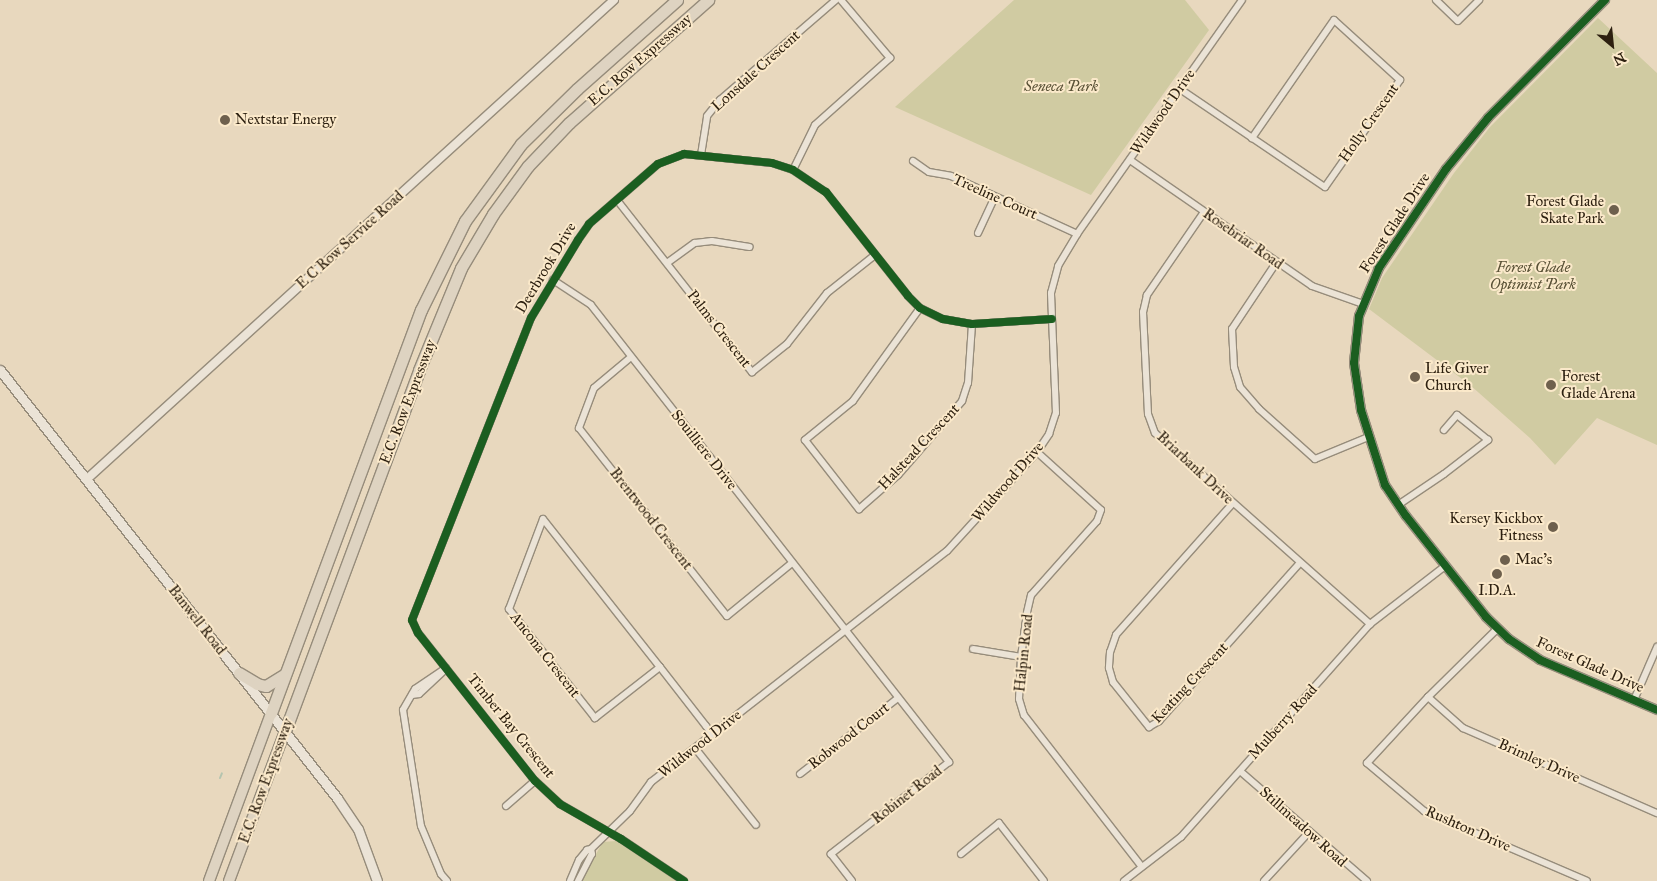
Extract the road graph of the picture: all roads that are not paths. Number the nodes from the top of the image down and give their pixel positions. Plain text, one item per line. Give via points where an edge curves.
1 (614, 0) edge
2 (677, 0) edge
3 (708, 0) edge
4 (836, 0) edge
5 (841, 0) edge
6 (1242, 0) edge
7 (1436, 0) edge
8 (1479, 0) edge
9 (1605, 0) edge
10 (1180, 89) junction
11 (1252, 138) junction
12 (701, 155) junction
13 (1130, 160) junction
14 (913, 161) dead end
15 (793, 170) junction
16 (995, 197) junction
17 (617, 200) junction
18 (1204, 212) junction
19 (978, 233) dead end
20 (1077, 234) junction
21 (750, 247) dead end
22 (875, 255) junction
23 (668, 263) junction
24 (1276, 263) junction
25 (553, 280) junction
26 (1363, 304) junction
27 (920, 308) junction
28 (1052, 319) junction
29 (972, 324) junction
30 (631, 357) junction
31 (0, 370) edge
32 (1444, 430) dead end
33 (1368, 437) junction
34 (1037, 452) junction
35 (87, 479) junction
36 (1233, 503) junction
37 (1398, 505) junction
38 (792, 563) junction
39 (1300, 563) junction
40 (1445, 566) junction
41 (1370, 624) junction
42 (1497, 628) junction
43 (846, 631) junction
44 (1657, 647) edge
45 (973, 649) dead end
46 (1022, 657) junction
47 (660, 667) junction
48 (446, 668) junction
49 (239, 673) junction
50 (286, 673) junction
51 (1428, 697) junction
52 (898, 698) junction
53 (1634, 700) junction
54 (1657, 710) edge
55 (271, 713) junction
56 (285, 731) junction
57 (713, 734) junction
58 (695, 748) junction
59 (1240, 771) junction
60 (800, 774) dead end
61 (535, 781) junction
62 (506, 806) dead end
63 (1657, 813) edge
64 (756, 825) dead end
65 (607, 831) junction
66 (1309, 832) junction
67 (591, 849) junction
68 (961, 854) dead end
69 (1142, 867) junction
70 (208, 881) edge
71 (229, 881) edge
72 (377, 881) edge
73 (447, 881) edge
74 (570, 881) edge
75 (578, 881) edge
76 (684, 881) edge
77 (852, 881) edge
78 (1044, 881) edge
79 (1124, 881) edge
80 (1264, 881) edge
81 (1367, 881) edge
82 (1587, 881) edge

1 - 35 street, E C Row Service Road
2 - 50 highway, E.C. Row Expressway via 522,144 465,221 421,310
3 - 56 highway, E.C. Row Expressway via 569,123 535,159 493,214 461,268 419,370
4 - 12 street, Lonsdale Crescent via 720,100 707,116
5 - 15 street via 890,58 815,125
6 - 10 street, Wildwood Drive
7 - 8 street via 1458,21
9 - 26 street, Forest Glade Drive via 1488,118 1446,169 1379,268
10 - 11 street, Holly Crescent
10 - 13 street, Wildwood Drive
11 - 11 street, Holly Crescent via 1334,20 1400,80 1324,187
12 - 15 street, Deerbrook Drive via 772,164
12 - 17 street, Deerbrook Drive via 684,154 658,164
13 - 18 street, Rosebriar Road
13 - 20 street, Wildwood Drive
14 - 16 street, Treeline Court via 929,172 951,176
15 - 22 street, Deerbrook Drive via 826,192
16 - 19 street
16 - 20 street, Treeline Court
17 - 23 street, Palms Crescent
17 - 25 street, Deerbrook Drive via 589,224
18 - 24 street, Rosebriar Road
18 - 36 street, Briarbank Drive via 1146,295 1143,312 1148,414 1155,433
20 - 28 street, Wildwood Drive via 1058,266 1051,293
21 - 23 street via 712,241 695,243
22 - 23 street, Palms Crescent via 827,293 788,344 752,372
22 - 27 street, Deerbrook Drive
24 - 26 street, Rosebriar Road via 1312,286
24 - 33 street via 1232,329 1234,367 1240,387 1259,409 1315,458
25 - 30 street, Souilliere Drive via 591,305
25 - 48 street, Deerbrook Drive via 531,318 412,620 418,633
26 - 33 street, Forest Glade Drive via 1354,363
27 - 29 street, Deerbrook Drive via 942,319
27 - 29 street, Halstead Crescent via 853,402 805,440 859,509 898,475 962,401 968,383
28 - 29 street, Deerbrook Drive
28 - 34 street, Wildwood Drive via 1056,413 1049,434
30 - 38 street, Souilliere Drive
30 - 38 street, Brentwood Crescent via 594,388 579,428 585,436 727,616
31 - 35 main road, Banwell Road
32 - 37 street via 1457,414 1488,440
33 - 37 street, Forest Glade Drive via 1382,476
34 - 43 street, Wildwood Drive via 947,551
34 - 46 street, Halpin Road via 1101,510 1097,521 1032,596
35 - 49 main road, Banwell Road
36 - 39 street, Briarbank Drive
36 - 39 street, Keating Crescent via 1116,635 1110,652 1109,668 1113,682 1149,727 1159,721
37 - 40 street, Forest Glade Drive
38 - 43 street, Souilliere Drive
39 - 41 street, Briarbank Drive
40 - 41 street, Mulberry Road
40 - 42 street, Forest Glade Drive
41 - 59 street, Mulberry Road
42 - 51 street, Rushton Drive
42 - 53 street, Forest Glade Drive via 1540,660
43 - 52 street, Robinet Road
43 - 57 street, Wildwood Drive
44 - 53 street
45 - 46 street
46 - 69 street, Halpin Road via 1019,699 1024,715
47 - 47 street, Ancona Crescent via 555,535 543,519 509,609 596,718
47 - 57 street, Ancona Crescent
48 - 61 street, Timber Bay Crescent
48 - 73 street, Timber Bay Crescent via 435,682 419,694 412,695 403,710 421,826
49 - 50 highway via 266,686
49 - 55 main road, Banwell Road
50 - 55 highway, E.C. Row Expressway
51 - 63 street, Brimley Drive via 1463,728
51 - 82 street, Rushton Drive via 1367,763 1424,811
52 - 60 street, Robwood Court
52 - 77 street, Robinet Road via 949,762 831,854
53 - 54 street, Forest Glade Drive
55 - 56 main road, Banwell Road
55 - 70 main road, E.C. Row Expressway
56 - 71 main road, E.C. Row Expressway
56 - 72 main road, Banwell Road via 352,819
57 - 58 street, Wildwood Drive
58 - 64 street
58 - 65 street, Wildwood Drive via 651,782 630,811
59 - 66 street, Stillmeadow Road
59 - 69 street, Mulberry Road via 1181,837
61 - 62 street
61 - 65 street, Timber Bay Crescent via 560,804
65 - 67 street, Wildwood Drive
65 - 76 street, Timber Bay Crescent
66 - 80 street
66 - 81 street, Stillmeadow Road
67 - 74 street, Wildwood Drive via 579,860
67 - 75 street via 592,854
68 - 78 street via 999,822
69 - 79 street, Mulberry Road

